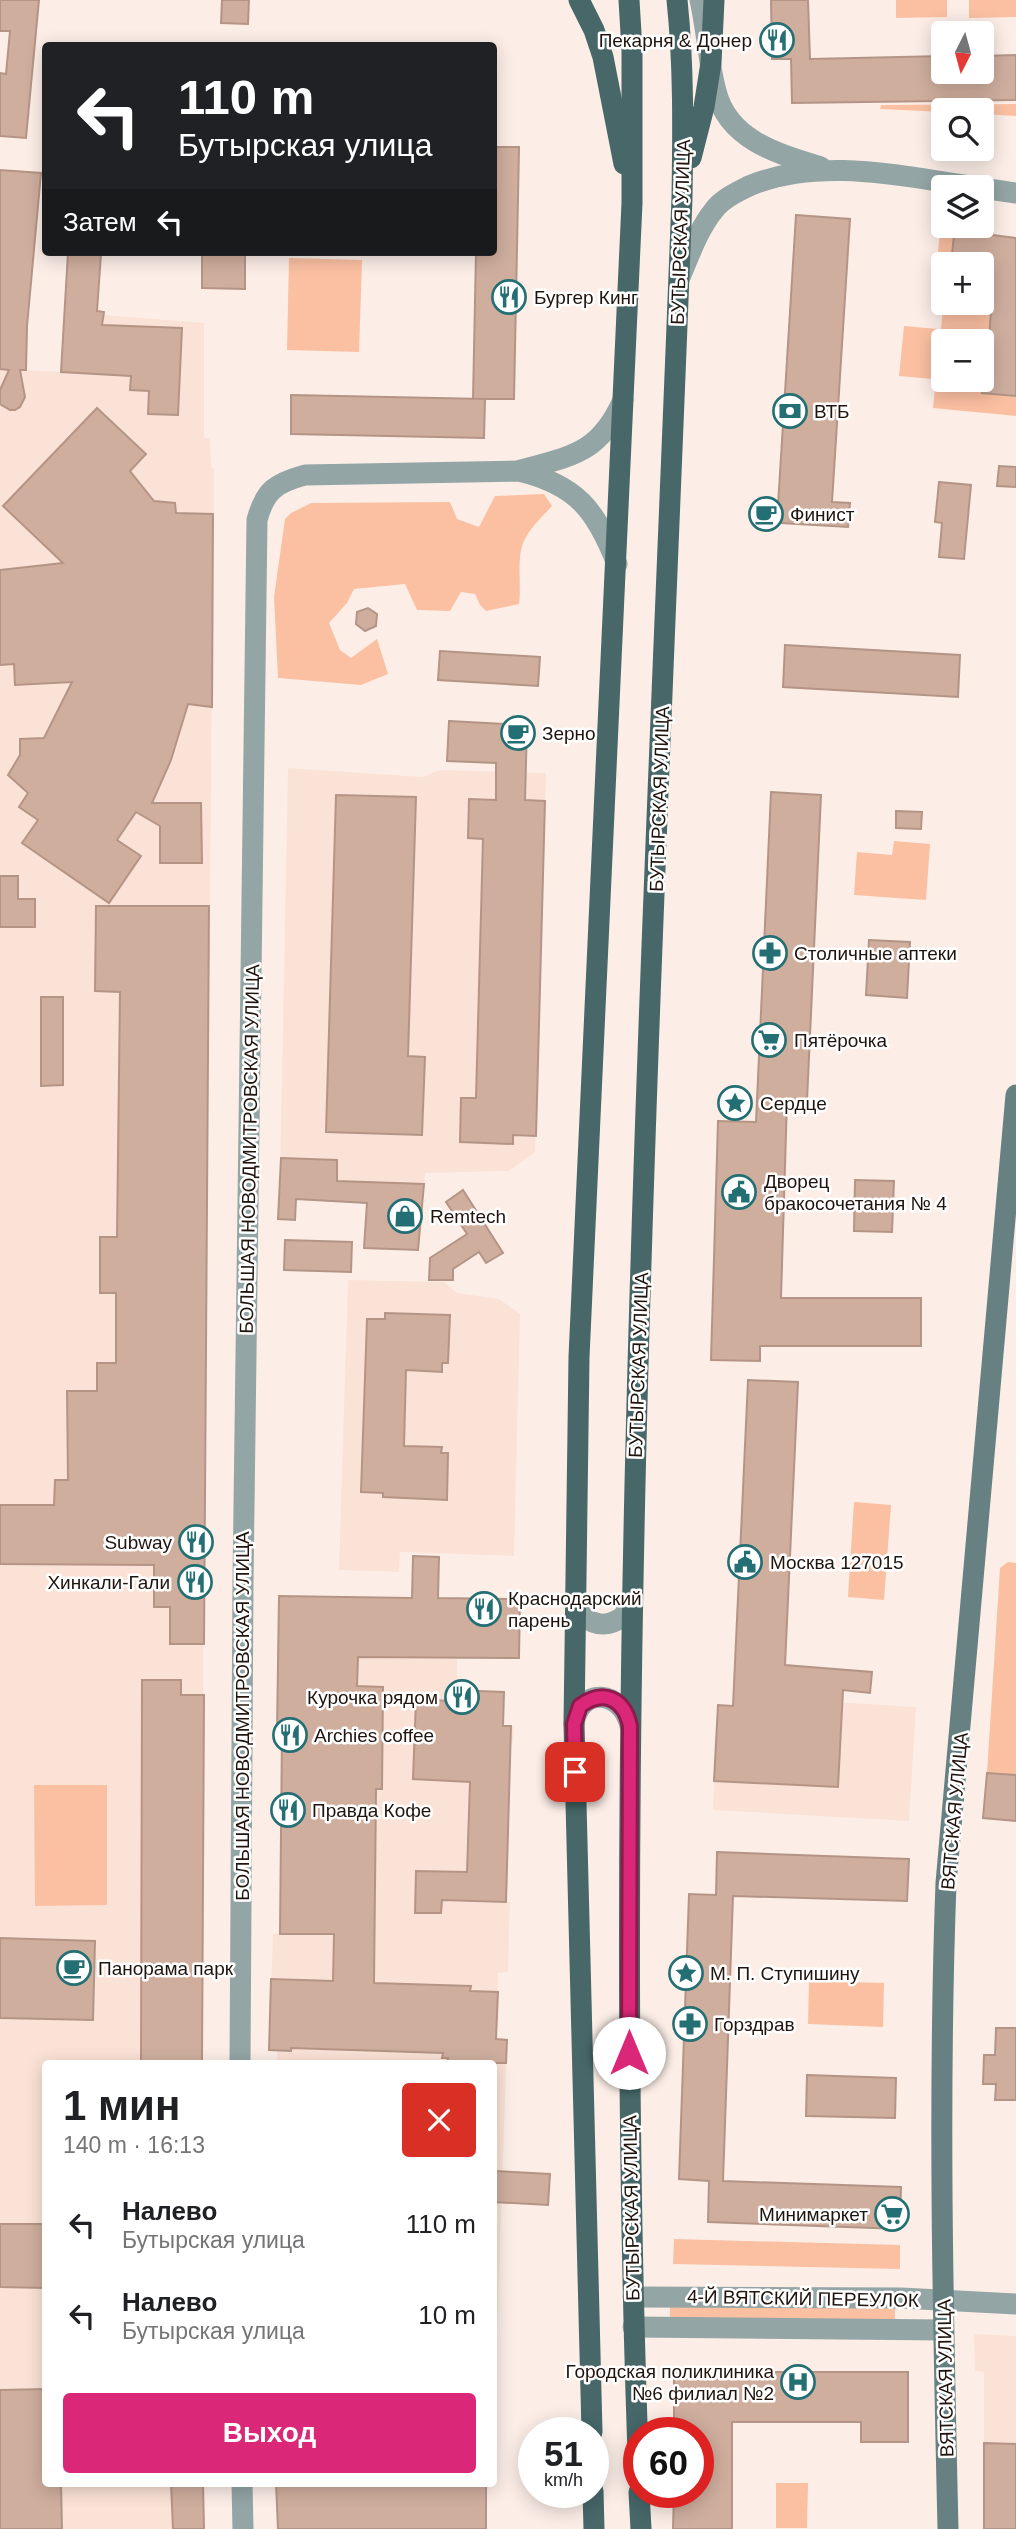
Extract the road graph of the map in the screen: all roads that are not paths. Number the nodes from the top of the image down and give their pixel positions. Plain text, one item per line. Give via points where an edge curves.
1 (579, 0) edge
2 (629, 0) edge
3 (677, 0) edge
4 (700, 0) edge
5 (715, 0) edge
6 (711, 63) junction
7 (831, 170) junction
8 (931, 182) edge
9 (994, 190) edge
10 (1016, 193) edge
11 (682, 198) junction
12 (632, 204) junction
13 (679, 280) junction
14 (623, 400) junction
15 (519, 471) junction
16 (617, 564) junction
17 (1016, 1095) edge
18 (1011, 1193) edge
19 (575, 1597) junction
20 (631, 1598) junction
21 (574, 1724) junction
22 (630, 1726) junction
23 (240, 2060) edge
24 (632, 2297) junction
25 (943, 2301) junction
26 (1016, 2304) edge
27 (633, 2327) junction
28 (943, 2330) junction
29 (592, 2417) edge
30 (637, 2417) edge
31 (242, 2487) edge
32 (593, 2508) edge
33 (639, 2508) edge
34 (243, 2529) edge
35 (594, 2529) edge
36 (640, 2529) edge
37 (948, 2529) edge

1 - 12 main road via 603,57
2 - 12 main road
3 - 11 main road, БУТЫРСКАЯ УЛИЦА
4 - 6 street
5 - 6 main road
6 - 7 street via 716,93 737,129 778,154
6 - 11 main road
7 - 8 street
7 - 13 street via 778,175 738,191 716,207 700,230
9 - 10 street
11 - 13 main road, БУТЫРСКАЯ УЛИЦА
12 - 14 main road
13 - 20 main road, БУТЫРСКАЯ УЛИЦА
14 - 15 street, БОЛЬШАЯ НОВОДМИТРОВСКАЯ УЛИЦА via 614,421 594,442 572,457
14 - 16 main road
15 - 16 street, БОЛЬШАЯ НОВОДМИТРОВСКАЯ УЛИЦА via 547,478 585,505 604,530
15 - 23 street, БОЛЬШАЯ НОВОДМИТРОВСКАЯ УЛИЦА via 306,475 285,480 270,491 257,520
16 - 19 main road via 579,1357
17 - 18 street, ВЯТСКАЯ УЛИЦА
18 - 25 street, ВЯТСКАЯ УЛИЦА via 946,1883
19 - 20 street via 581,1615 598,1625 624,1616
19 - 21 main road
20 - 22 main road, БУТЫРСКАЯ УЛИЦА
21 - 22 street via 580,1706 597,1697 623,1707
21 - 29 main road
22 - 24 main road, БУТЫРСКАЯ УЛИЦА
24 - 25 street, 4-Й ВЯТСКИЙ ПЕРЕУЛОК
24 - 27 main road, БУТЫРСКАЯ УЛИЦА
25 - 26 street, 4-Й ВЯТСКИЙ ПЕРЕУЛОК
25 - 28 street, ВЯТСКАЯ УЛИЦА
27 - 28 street, 4-Й ВЯТСКИЙ ПЕРЕУЛОК
27 - 30 main road, БУТЫРСКАЯ УЛИЦА
28 - 37 street, ВЯТСКАЯ УЛИЦА
31 - 34 street
32 - 35 main road
33 - 36 main road

